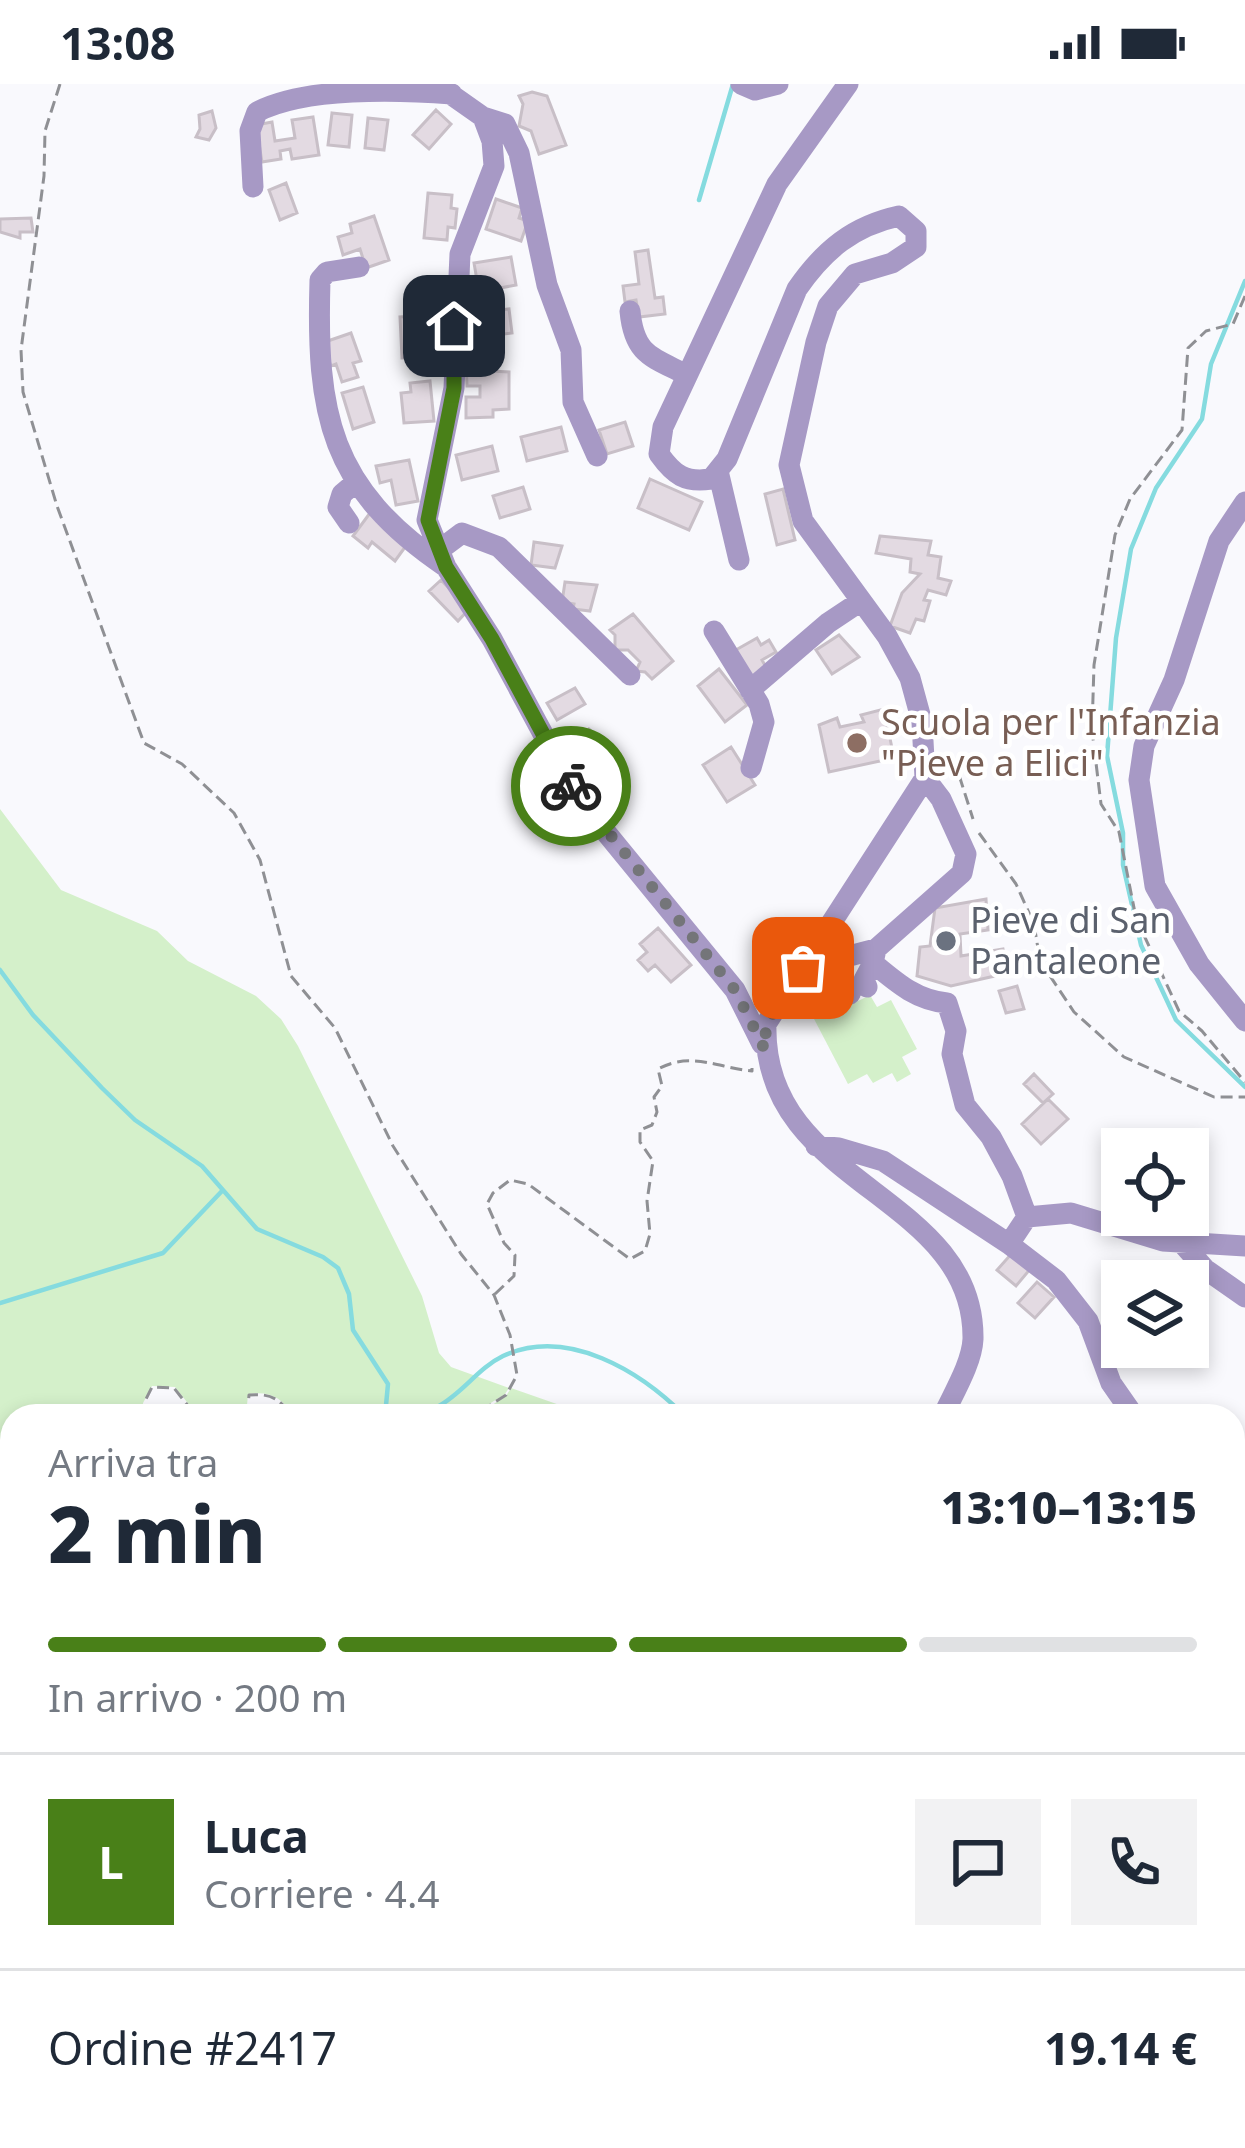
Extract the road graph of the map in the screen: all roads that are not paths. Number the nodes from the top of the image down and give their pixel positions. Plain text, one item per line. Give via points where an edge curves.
1 (741, 84) edge
2 (778, 84) edge
3 (848, 84) edge
4 (442, 87) edge
5 (349, 88) edge
6 (483, 117) junction
7 (253, 188) dead end
8 (359, 267) dead end
9 (630, 311) dead end
10 (687, 375) junction
11 (668, 416) junction
12 (646, 422) dead end
13 (597, 456) dead end
14 (718, 471) junction
15 (355, 483) junction
16 (1245, 502) edge
17 (349, 523) dead end
18 (444, 557) junction
19 (739, 560) dead end
20 (861, 601) junction
21 (714, 631) dead end
22 (630, 676) dead end
23 (750, 690) junction
24 (751, 768) dead end
25 (925, 772) junction
26 (875, 956) junction
27 (843, 958) junction
28 (803, 968) junction
29 (877, 991) junction
30 (722, 998) dead end
31 (1245, 1021) edge
32 (765, 1050) junction
33 (814, 1146) junction
34 (1028, 1217) junction
35 (1182, 1243) junction
36 (1009, 1244) junction
37 (1245, 1246) edge
38 (1245, 1297) edge
39 (948, 1404) edge
40 (1126, 1404) edge

1 - 2 street
3 - 10 street via 777,184
4 - 5 street
4 - 6 street
5 - 7 street via 257,112 248,159
6 - 13 street via 505,124 519,153 547,285 571,350 573,402
6 - 18 street via 494,166 460,254 454,388 428,520
8 - 15 street via 320,280 319,318 330,429
9 - 10 street via 642,352
10 - 11 street
11 - 12 street
11 - 14 street via 659,454 674,474 693,482
14 - 19 street
14 - 20 street via 812,267 842,238 899,216 916,231 916,247 854,274 828,306 789,465 802,521
15 - 17 street via 338,508
15 - 18 street via 387,520
16 - 31 street via 1219,541 1144,746 1139,780 1155,886 1199,964
18 - 22 street via 462,533 499,547
18 - 32 street via 577,797 735,990
20 - 23 street
20 - 25 street via 910,678
21 - 23 street
23 - 24 street via 764,722
25 - 26 street via 966,854 962,873
25 - 28 street
26 - 27 street
26 - 29 street
26 - 29 street via 864,980
27 - 28 street
27 - 29 street via 842,977
28 - 32 street via 766,1024
29 - 34 street via 947,1003 965,1105 991,1137
30 - 32 street
32 - 33 street via 782,1099
33 - 36 street via 883,1161
33 - 39 street via 925,1231 953,1269 974,1343
34 - 35 street via 1071,1214
34 - 36 street
35 - 37 street
35 - 38 street
36 - 40 street via 1056,1280 1088,1321

